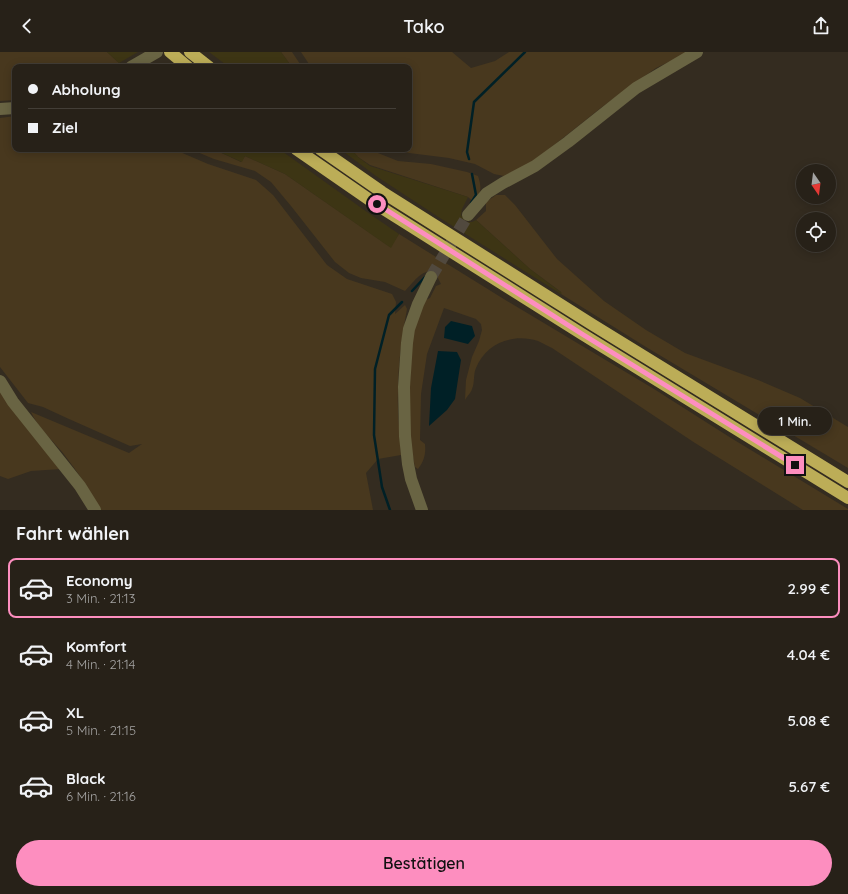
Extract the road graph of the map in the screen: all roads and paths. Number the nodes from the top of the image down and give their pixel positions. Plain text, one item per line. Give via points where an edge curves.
1 (158, 52) edge
2 (170, 52) edge
3 (190, 52) edge
4 (697, 52) edge
5 (136, 64) edge
6 (184, 64) edge
7 (205, 64) edge
8 (12, 108) edge
9 (0, 109) edge
10 (300, 152) edge
11 (324, 152) edge
12 (468, 215) tunnel mouth
13 (431, 277) tunnel mouth
14 (0, 381) edge
15 (848, 482) edge
16 (848, 498) edge
17 (95, 510) edge
18 (422, 510) edge

1 - 5 street
2 - 6 highway
3 - 7 highway
4 - 12 street via 636,88 535,166 487,193
8 - 9 street
10 - 16 highway via 412,227 589,339
11 - 15 highway via 382,192
13 - 18 street via 409,329 404,387 408,464
14 - 17 street via 13,402 80,486

